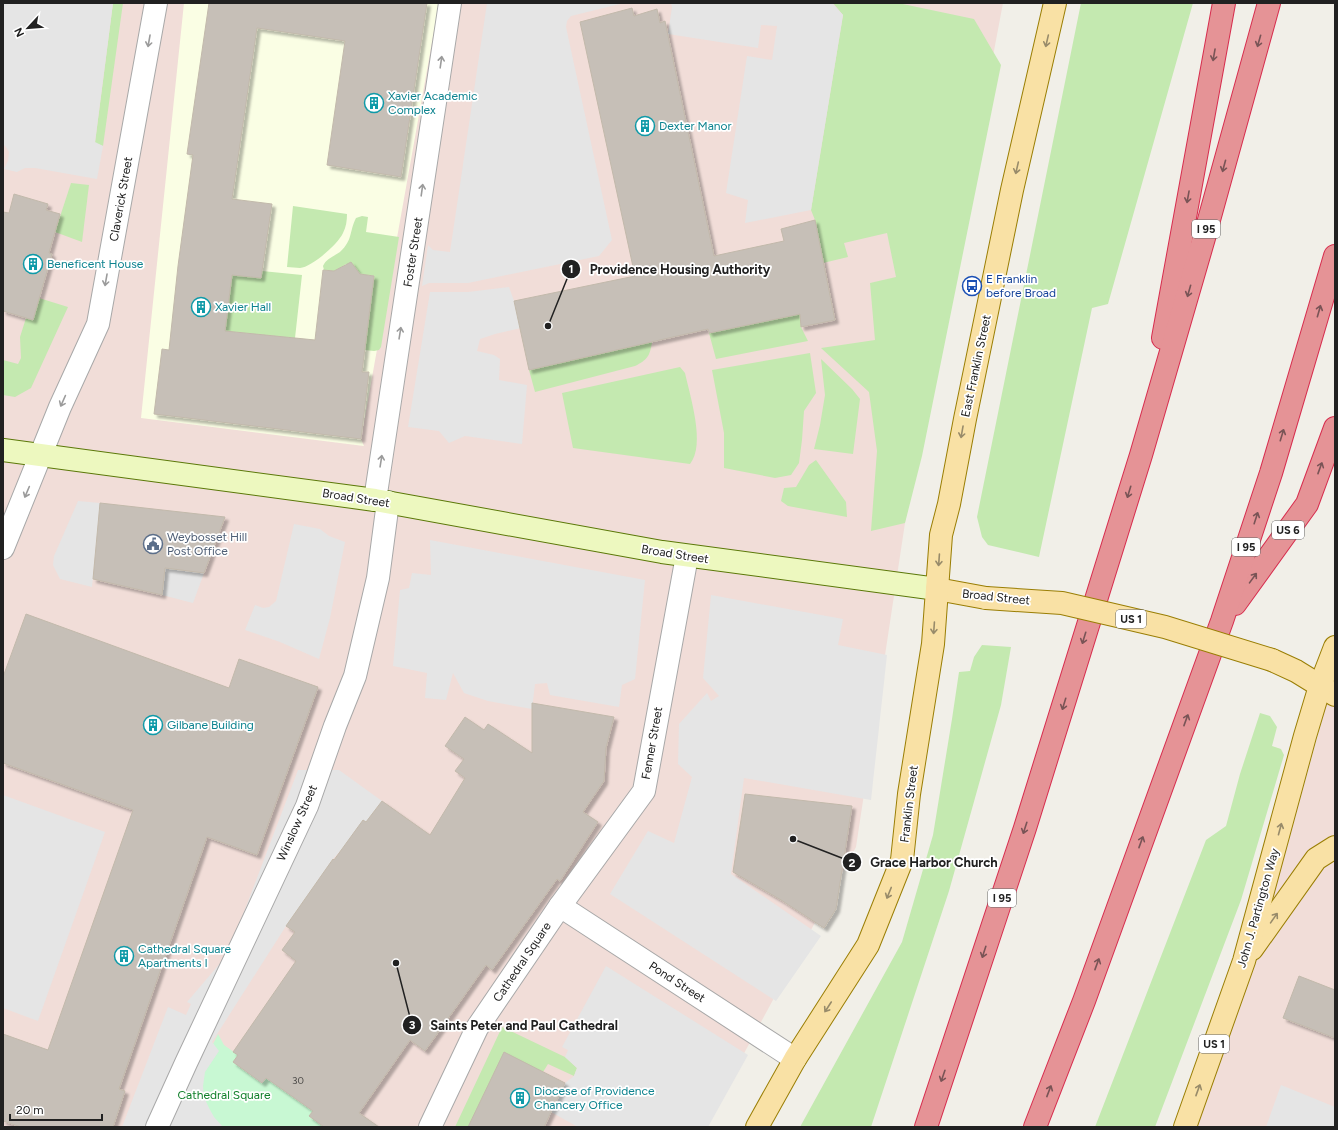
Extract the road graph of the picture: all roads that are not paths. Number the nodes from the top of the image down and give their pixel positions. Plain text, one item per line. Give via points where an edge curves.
1 (156, 3) edge
2 (450, 3) edge
3 (1055, 3) edge
4 (1224, 3) edge
5 (1269, 3) edge
6 (1335, 256) edge
7 (1335, 428) edge
8 (3, 450) edge
9 (1141, 455) junction
10 (42, 456) junction
11 (381, 501) junction
12 (3, 548) edge
13 (687, 556) junction
14 (937, 589) junction
15 (1222, 621) junction
16 (1335, 647) edge
17 (1328, 690) edge
18 (1335, 847) edge
19 (560, 906) junction
20 (1244, 961) junction
21 (795, 1059) junction
22 (157, 1127) edge
23 (430, 1127) edge
24 (757, 1127) edge
25 (926, 1127) edge
26 (1035, 1127) edge
27 (1185, 1127) edge

1 -> 10 street, Claverick Street via 98,324 60,407
11 -> 2 street, Foster Street
3 -> 14 main road, East Franklin Street via 1012,190 941,535
4 -> 9 highway
5 -> 9 highway, I 95
15 -> 6 highway, I 95 via 1271,473
15 -> 7 highway, US 6 via 1307,504
8 - 10 main road, Broad Street
9 -> 25 highway, I 95 via 1025,828
10 - 11 main road, Broad Street
10 -> 12 street, Claverick Street
11 - 13 main road, Broad Street
11 - 22 street, Winslow Street via 378,578 355,676 307,806
13 - 14 main road, Broad Street
13 - 19 street, Fenner Street via 644,791
14 - 17 main road, Broad Street / US 1, bridge via 986,598 1062,603 1165,627 1272,660
14 -> 21 main road, Franklin Street via 933,644 909,794 902,860 868,945
26 -> 15 highway, I 95 via 1084,1001
16 - 17 main road, John J. Partington Way
20 -> 17 main road, John J. Partington Way via 1305,736
20 -> 18 main road, US 1 via 1316,859
19 - 21 street, Pond Street
19 - 23 street, Cathedral Square via 477,1028
27 -> 20 main road, John J. Partington Way / US 1
21 - 24 main road, Franklin Street

